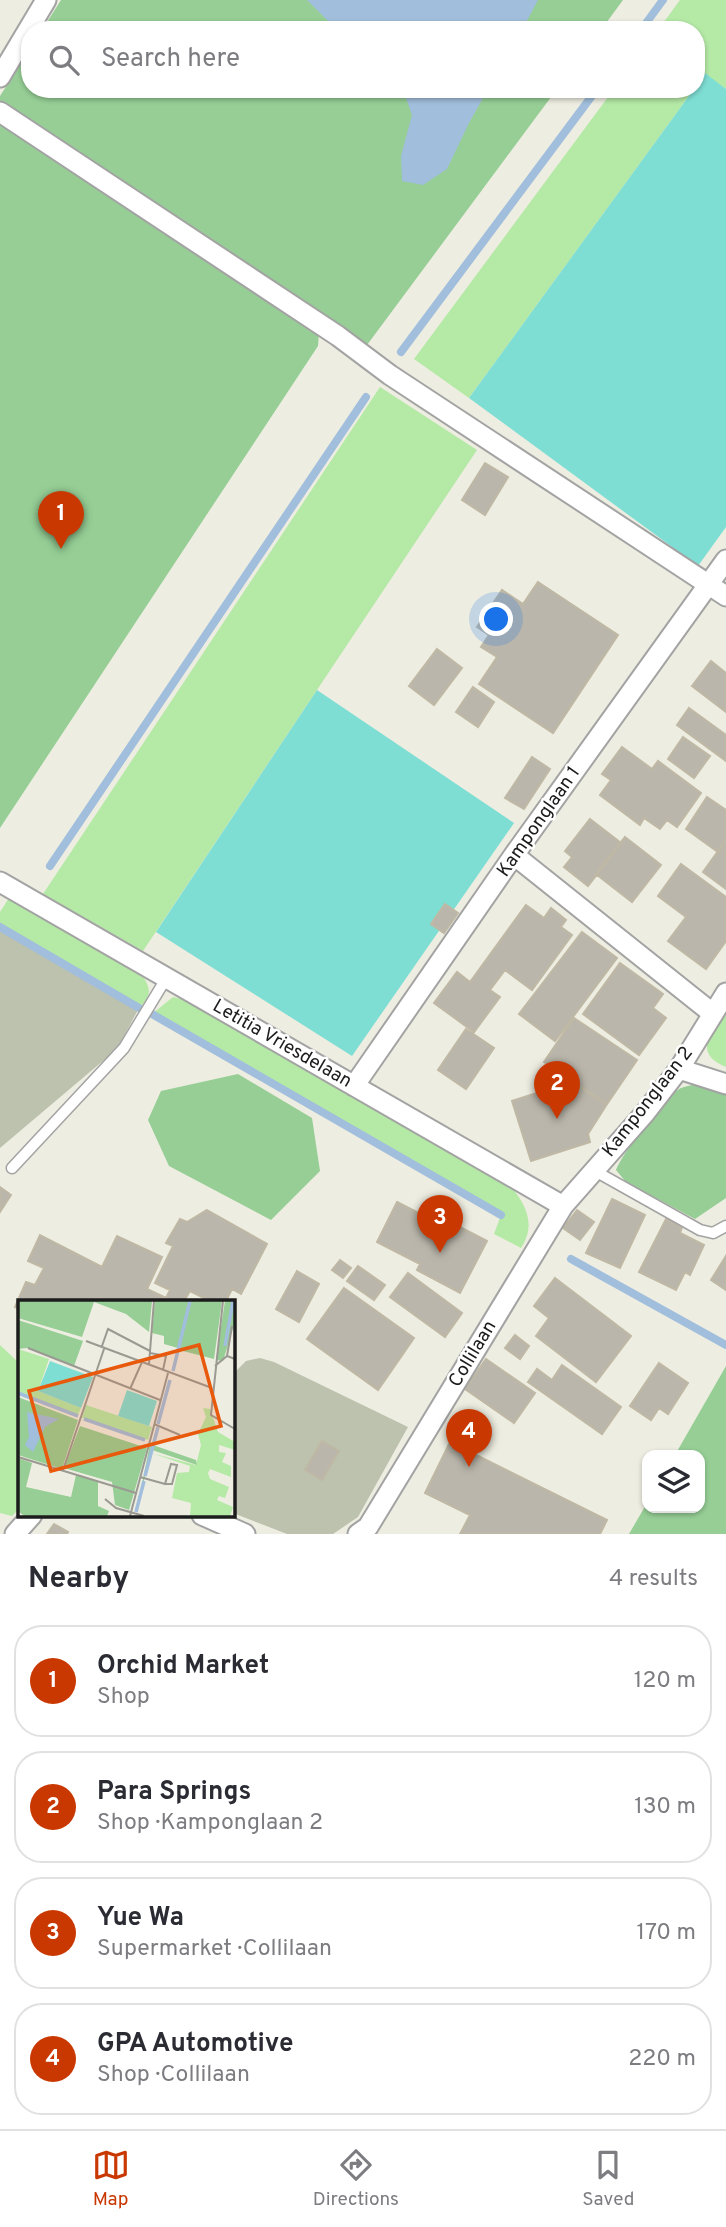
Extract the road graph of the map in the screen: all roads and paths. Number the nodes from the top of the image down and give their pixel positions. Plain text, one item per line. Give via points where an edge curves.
1 (46, 0) edge
2 (33, 21) edge
3 (21, 42) edge
4 (0, 77) edge
5 (0, 113) edge
6 (726, 560) edge
7 (709, 584) junction
8 (726, 596) edge
9 (514, 855) junction
10 (0, 882) edge
11 (167, 977) junction
12 (726, 993) edge
13 (712, 1013) junction
14 (679, 1069) junction
15 (726, 1084) edge
16 (354, 1086) junction
17 (12, 1168) dead end
18 (595, 1171) junction
19 (563, 1206) junction
20 (726, 1226) edge
21 (30, 1517) edge
22 (207, 1517) edge
23 (15, 1534) edge
24 (245, 1534) edge
25 (358, 1534) edge

1 - 2 street
3 - 4 street
5 - 7 street
6 - 7 street, Kamponglaan 1
7 - 8 street
7 - 9 street, Kamponglaan 1
9 - 13 street
9 - 16 street, Kamponglaan 1
10 - 11 street, Letitia Vriesdelaan
11 - 16 street, Letitia Vriesdelaan
11 - 17 lane via 124,1048
12 - 13 street, Kamponglaan 2
13 - 14 street, Kamponglaan 2
14 - 15 street
14 - 18 street, Kamponglaan 2
16 - 19 street, Letitia Vriesdelaan
18 - 19 street, Kamponglaan 2
18 - 20 lane via 700,1230 713,1233
19 - 25 street, Collilaan via 368,1527
21 - 23 street
22 - 24 street

